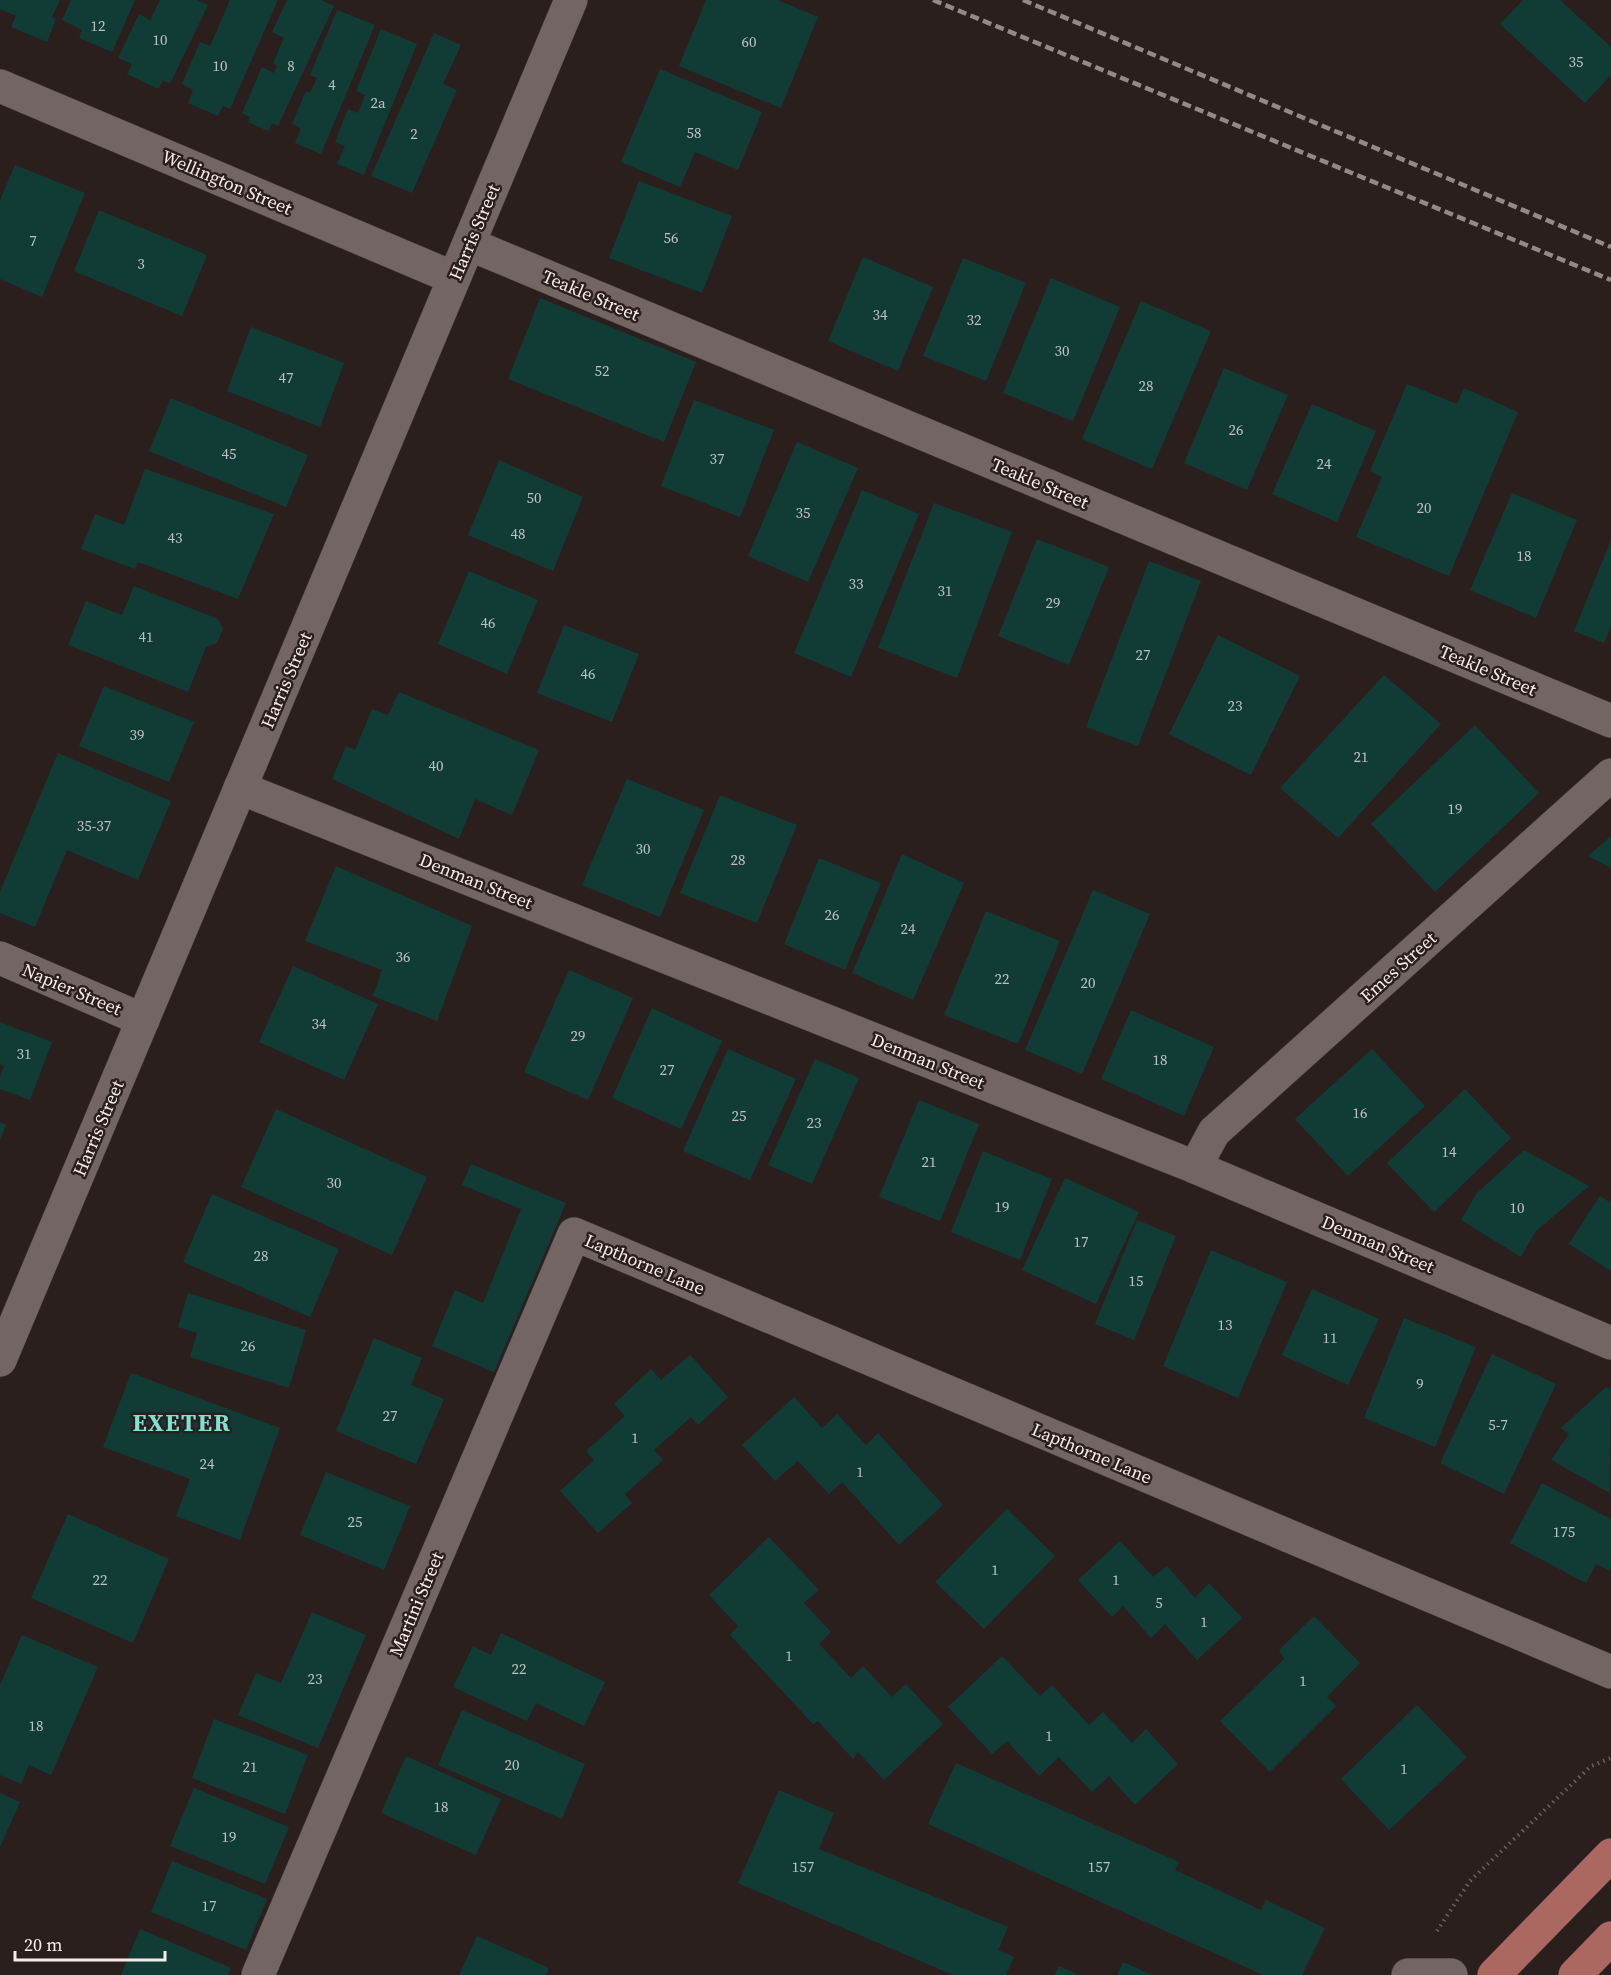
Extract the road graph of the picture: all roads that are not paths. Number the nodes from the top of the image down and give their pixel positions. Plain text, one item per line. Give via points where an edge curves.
1 (571, 0) edge
2 (0, 86) edge
3 (469, 244) junction
4 (454, 278) junction
5 (1611, 721) edge
6 (1611, 775) edge
7 (240, 788) junction
8 (0, 958) edge
9 (143, 1020) junction
10 (1195, 1167) junction
11 (574, 1234) joint
12 (1611, 1343) edge
13 (0, 1360) edge
14 (1611, 1672) edge
15 (1611, 1855) edge
16 (1611, 1938) edge
17 (258, 1975) edge
18 (1409, 1975) edge
19 (1451, 1975) edge
20 (1494, 1975) edge
21 (1575, 1975) edge

1 - 3 street, Harris Street
2 - 4 street, Wellington Street
3 - 4 street, Harris Street
3 - 5 street, Teakle Street
4 - 7 street, Harris Street
6 - 10 street, Emes Street via 1214,1132
7 - 9 street, Harris Street
7 - 10 street, Denman Street
8 - 9 street, Napier Street
9 - 13 street, Harris Street
10 - 12 street, Denman Street
11 - 14 street, Lapthorne Lane
11 - 17 street, Martini Street
15 - 20 main road
16 - 21 main road
18 - 19 street

